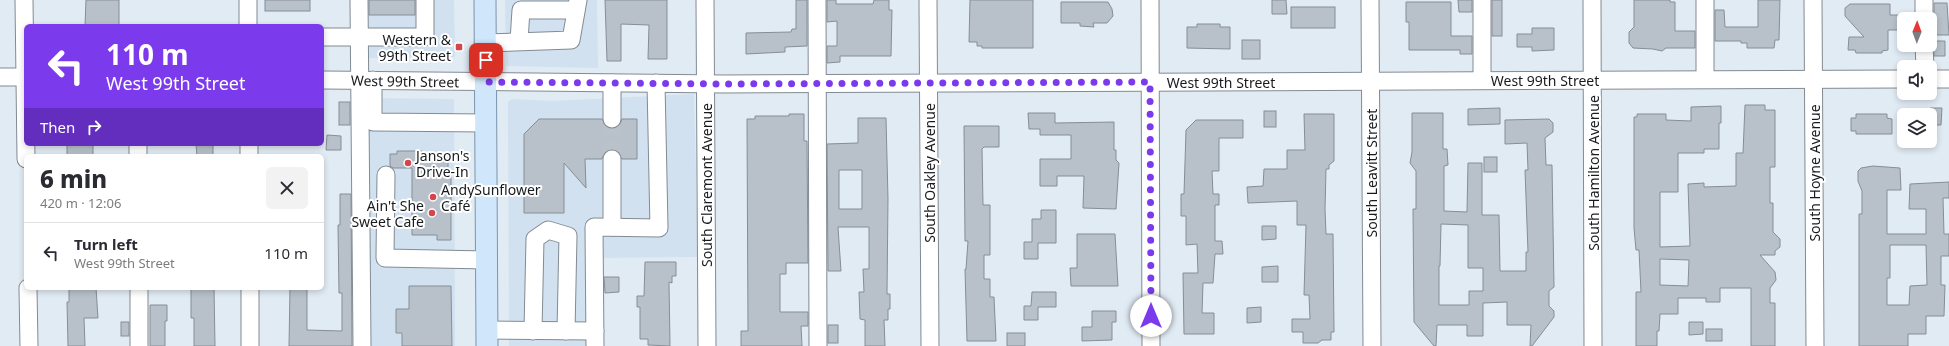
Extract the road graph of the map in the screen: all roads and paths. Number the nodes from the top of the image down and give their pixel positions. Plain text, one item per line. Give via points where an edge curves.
1 (24, 0) edge
2 (248, 0) edge
3 (359, 0) edge
4 (425, 0) edge
5 (485, 0) edge
6 (705, 0) edge
7 (817, 0) edge
8 (928, 0) edge
9 (1150, 0) edge
10 (1370, 0) edge
11 (1482, 0) edge
12 (1592, 0) edge
13 (1705, 0) edge
14 (1813, 0) edge
15 (1924, 0) edge
16 (577, 5) edge
17 (1924, 12) edge
18 (24, 24) edge
19 (248, 24) edge
20 (324, 37) edge
21 (359, 37) junction
22 (519, 41) junction
23 (486, 43) junction
24 (0, 77) edge
25 (24, 77) edge
26 (1949, 78) edge
27 (1592, 79) junction
28 (1705, 79) junction
29 (1814, 79) junction
30 (1897, 79) edge
31 (1937, 79) edge
32 (324, 80) edge
33 (366, 80) junction
34 (1482, 80) junction
35 (1371, 81) junction
36 (486, 82) junction
37 (1150, 82) junction
38 (612, 83) junction
39 (656, 83) junction
40 (817, 83) junction
41 (929, 83) junction
42 (706, 84) junction
43 (612, 119) tunnel mouth
44 (486, 123) junction
45 (612, 159) tunnel mouth
46 (386, 175) dead end
47 (612, 227) junction
48 (487, 260) junction
49 (28, 290) edge
50 (139, 290) edge
51 (250, 290) edge
52 (566, 330) junction
53 (533, 331) junction
54 (487, 338) edge
55 (595, 338) edge
56 (29, 346) edge
57 (139, 346) edge
58 (250, 346) edge
59 (362, 346) edge
60 (707, 346) edge
61 (818, 346) edge
62 (930, 346) edge
63 (1151, 346) edge
64 (1372, 346) edge
65 (1594, 346) edge
66 (1815, 346) edge

1 - 18 street
2 - 19 street
3 - 21 street
4 - 21 street via 425,37
5 - 23 main road
6 - 42 street, South Claremont Avenue
7 - 40 street
8 - 41 street, South Oakley Avenue
9 - 37 street
10 - 35 street, South Leavitt Street
11 - 34 street
12 - 27 street, South Hamilton Avenue
13 - 28 street
14 - 29 street, South Hoyne Avenue
15 - 17 street
16 - 22 street via 521,10
16 - 22 street via 571,40
20 - 21 street
21 - 33 street
22 - 23 street
23 - 36 main road
24 - 25 street
26 - 31 street
27 - 28 street, West 99th Street
27 - 34 street, West 99th Street
27 - 65 street, South Hamilton Avenue
28 - 29 street, West 99th Street
29 - 30 street, West 99th Street
29 - 66 street, South Hoyne Avenue
32 - 33 street, West 99th Street
33 - 36 street, West 99th Street
33 - 44 street via 372,122
33 - 59 street
34 - 35 street, West 99th Street
35 - 37 street, West 99th Street
35 - 64 street, South Leavitt Street
36 - 38 street, West 99th Street
36 - 44 main road
37 - 41 street, West 99th Street
37 - 63 street
38 - 39 street, West 99th Street
38 - 43 street
39 - 42 street, West 99th Street
39 - 47 street via 659,228
40 - 41 street, West 99th Street
40 - 42 street, West 99th Street
40 - 61 street
41 - 62 street, South Oakley Avenue
42 - 60 street, South Claremont Avenue
44 - 48 main road
45 - 47 street
46 - 48 street via 385,258
47 - 55 street via 594,227
48 - 54 main road
49 - 56 street
50 - 57 street
51 - 58 street
52 - 53 street
52 - 53 street via 568,236 548,230 535,239
52 - 55 street
53 - 54 street

